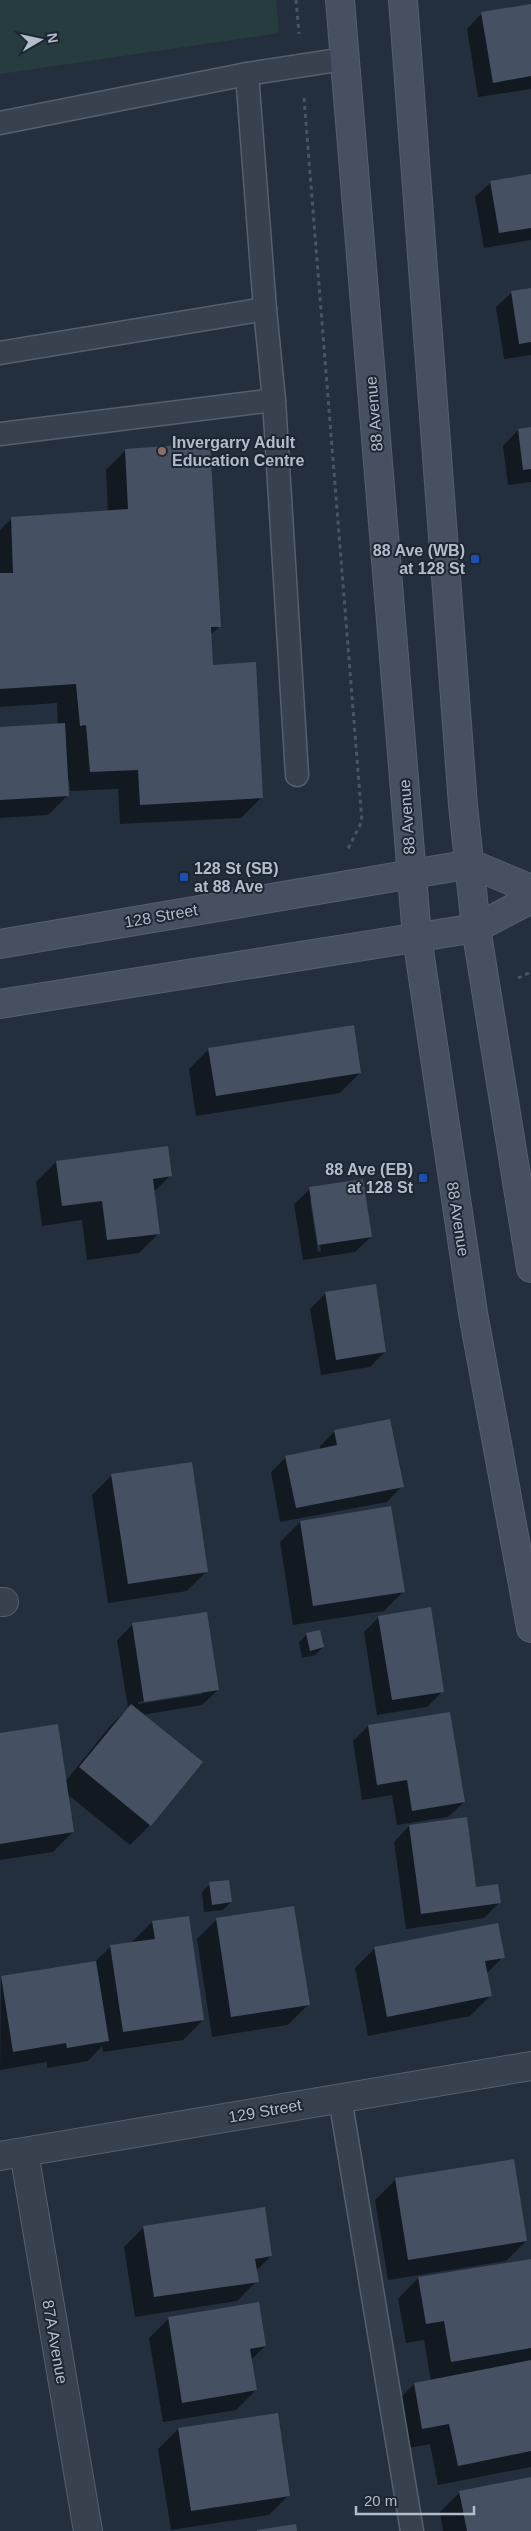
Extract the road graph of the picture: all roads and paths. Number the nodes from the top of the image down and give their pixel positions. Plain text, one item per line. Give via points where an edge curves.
1 (296, 0) edge
2 (340, 0) edge
3 (403, 0) edge
4 (344, 59) junction
5 (301, 66) junction
6 (247, 74) junction
7 (0, 123) edge
8 (265, 309) junction
9 (0, 353) edge
10 (274, 400) junction
11 (0, 434) edge
12 (297, 775) dead end
13 (347, 851) dead end
14 (471, 864) junction
15 (410, 874) junction
16 (531, 889) edge
17 (531, 898) edge
18 (476, 928) junction
19 (416, 937) junction
20 (0, 944) edge
21 (531, 972) edge
22 (518, 978) dead end
23 (0, 1004) edge
24 (531, 1268) edge
25 (531, 1628) edge
26 (531, 2066) edge
27 (340, 2098) junction
28 (12, 2154) edge
29 (88, 2531) edge
30 (412, 2531) edge

1 - 5 path
2 - 4 main road, 88 Avenue
3 - 14 main road via 453,684
4 - 5 lane
4 - 15 main road, 88 Avenue
5 - 6 lane
5 - 13 path via 362,820
6 - 7 lane
6 - 8 lane
8 - 9 lane
8 - 10 lane
10 - 11 lane
10 - 12 lane
14 - 15 main road, 128 Street
14 - 16 main road
14 - 18 main road
15 - 19 main road, 88 Avenue
15 - 20 main road, 128 Street
17 - 18 main road
18 - 19 main road
18 - 24 main road
19 - 23 main road
19 - 25 main road, 88 Avenue via 473,1313
21 - 22 path
26 - 27 street, 129 Street
27 - 28 street, 129 Street
27 - 30 lane
28 - 29 street, 87A Avenue

